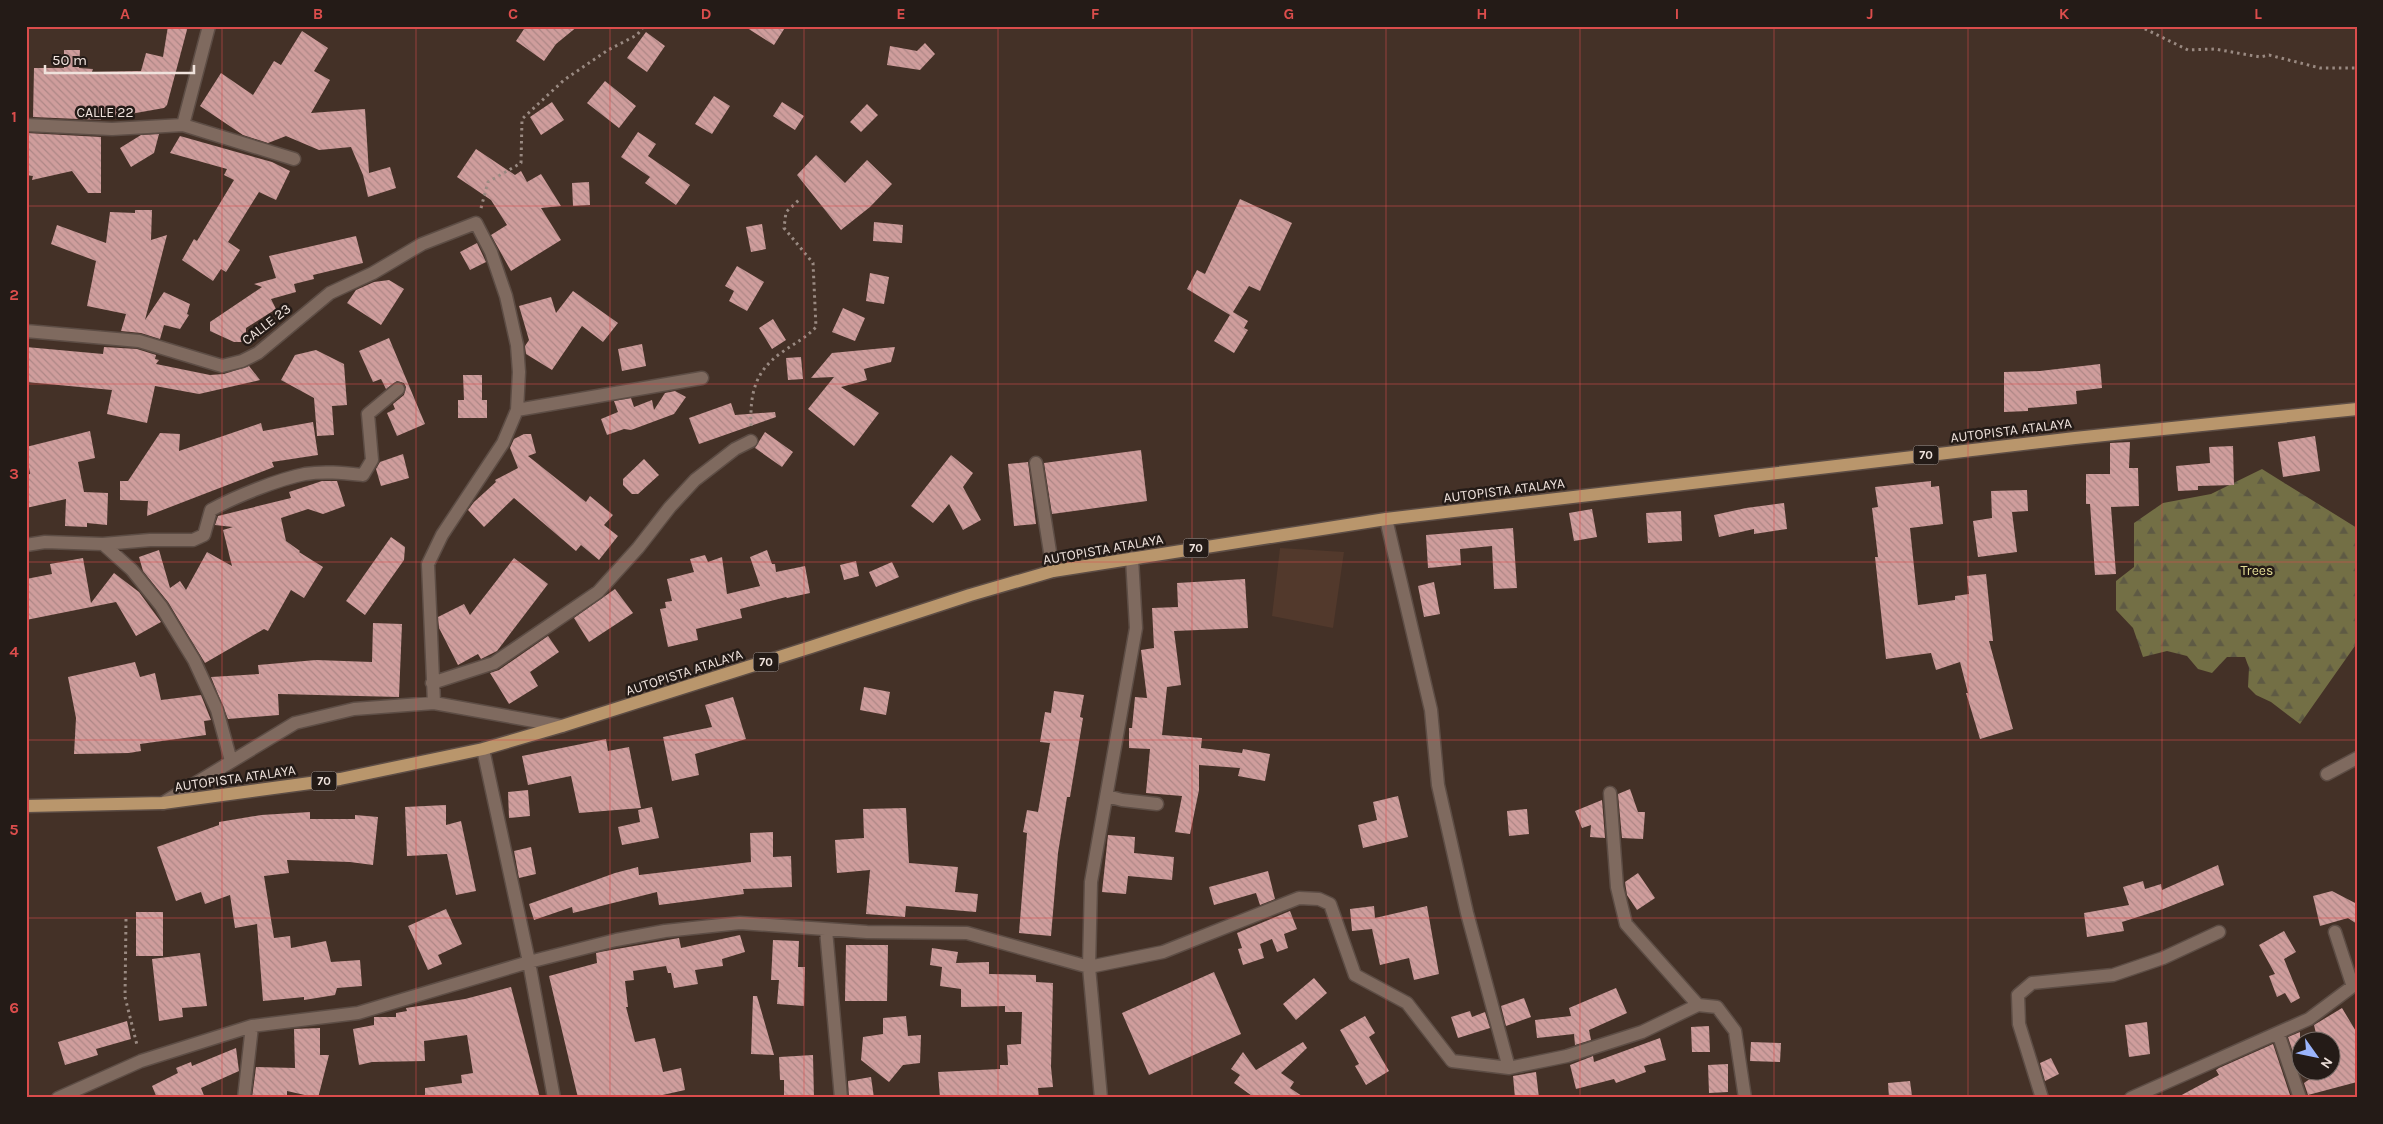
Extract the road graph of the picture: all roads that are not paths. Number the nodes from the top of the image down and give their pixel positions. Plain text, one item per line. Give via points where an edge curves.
1 (209, 26) edge
2 (183, 124) junction
3 (26, 125) edge
4 (294, 159) dead end
5 (26, 331) edge
6 (702, 378) dead end
7 (398, 389) dead end
8 (2357, 409) edge
9 (517, 410) junction
10 (751, 441) road end
11 (1036, 463) dead end
12 (1386, 519) junction
13 (103, 544) junction
14 (26, 545) edge
15 (1132, 558) junction
16 (1053, 571) junction
17 (432, 683) junction
18 (434, 703) junction
19 (562, 726) junction
20 (483, 749) junction
21 (2357, 758) edge
22 (232, 761) junction
23 (2327, 774) dead end
24 (1610, 793) dead end
25 (1106, 796) junction
26 (163, 802) junction
27 (1157, 804) dead end
28 (26, 806) edge
29 (826, 930) junction
30 (2219, 932) dead end
31 (2335, 932) dead end
32 (530, 962) junction
33 (1089, 967) junction
34 (2354, 983) edge
35 (1698, 1005) junction
36 (252, 1026) junction
37 (2278, 1033) junction
38 (1509, 1068) junction
39 (58, 1098) edge
40 (244, 1098) edge
41 (554, 1098) edge
42 (841, 1098) edge
43 (1101, 1098) edge
44 (1745, 1098) edge
45 (2042, 1098) edge
46 (2131, 1098) edge
47 (2300, 1098) edge

1 - 2 street
2 - 3 street, CALLE 22 via 112,129
2 - 4 street
5 - 9 street, CALLE 23 via 139,341 222,366 242,361 258,352 330,293 373,273 422,244 476,223 492,252 517,345
6 - 9 street
7 - 13 street via 368,414 372,460 363,475 335,472 304,475 227,501 211,510 204,535 193,540
8 - 12 main road, AUTOPISTA ATALAYA / 70 via 2075,438
9 - 17 street via 503,443 442,535 428,564
10 - 17 street via 735,448 695,480 598,592 494,663
11 - 16 street
12 - 15 main road, AUTOPISTA ATALAYA / 70
12 - 38 street via 1431,710 1440,794 1467,913
13 - 14 street via 45,542
13 - 22 street via 132,570 161,606 194,660 218,710
15 - 16 main road, AUTOPISTA ATALAYA / 70
15 - 25 street via 1136,628
16 - 19 main road, AUTOPISTA ATALAYA / 70
17 - 18 street
18 - 19 street
18 - 22 street via 354,709 295,723
19 - 20 main road, AUTOPISTA ATALAYA / 70
20 - 26 main road, AUTOPISTA ATALAYA / 70 via 340,779
20 - 32 street
21 - 23 street
22 - 26 street
24 - 35 street via 1617,887 1626,924
25 - 27 street
25 - 33 street via 1091,882
26 - 28 main road, AUTOPISTA ATALAYA / 70
29 - 32 street via 740,923 646,935
29 - 33 street via 967,933
29 - 42 street
30 - 45 street via 2163,958 2113,975 2032,984 2018,995 2019,1024
31 - 34 street
32 - 36 street via 358,1012
32 - 41 street
33 - 38 street via 1162,952 1299,898 1319,899 1330,904 1355,975 1407,1004 1452,1061
33 - 43 street
34 - 37 street via 2309,1019
35 - 38 street via 1642,1032 1567,1056
35 - 44 street via 1717,1007 1735,1031
36 - 39 street via 141,1060
36 - 40 street
37 - 46 street
37 - 47 street

